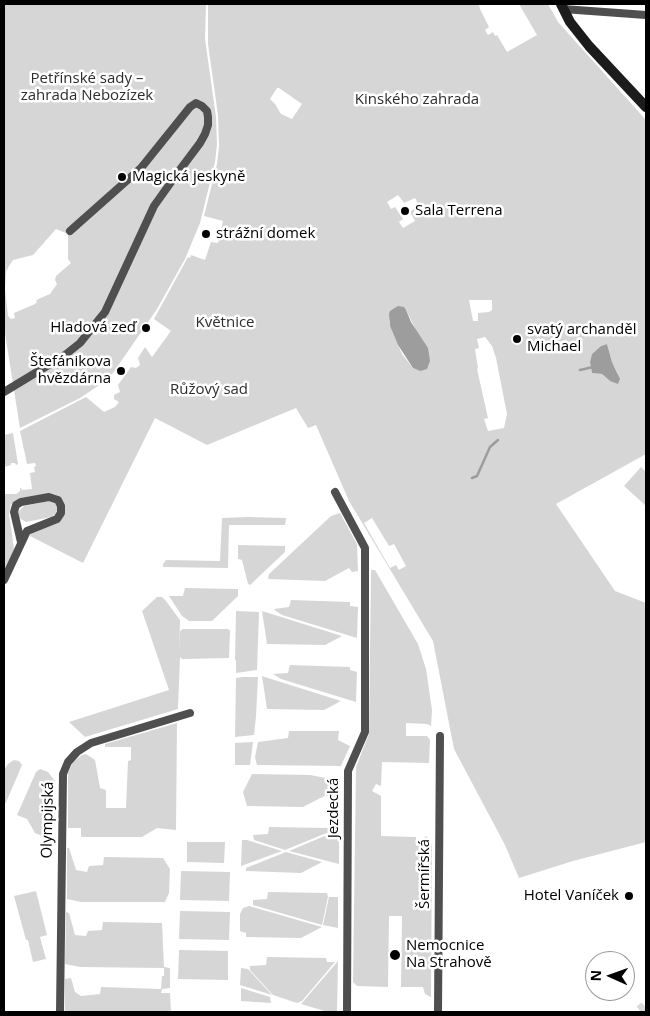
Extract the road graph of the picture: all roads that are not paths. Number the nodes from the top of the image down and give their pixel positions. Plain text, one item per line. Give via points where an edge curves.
1 (562, 6) edge
2 (646, 15) edge
3 (646, 107) edge
4 (70, 231) dead end
5 (5, 391) edge
6 (335, 492) dead end
7 (21, 542) junction
8 (4, 580) edge
9 (190, 713) dead end
10 (440, 736) dead end
11 (60, 1012) edge
12 (347, 1012) edge
13 (438, 1012) edge

1 - 2 street
1 - 3 street via 589,46
4 - 5 street via 138,171 190,107 196,103 207,111 206,134 154,206 105,312 80,343
6 - 12 street, Jezdecká via 365,548 365,732 348,771
7 - 7 street via 27,531 57,519 61,513 58,500 49,497 16,505 14,512
7 - 8 street
9 - 11 street, Olympijská via 91,743 77,752 62,774
10 - 13 street, Šermířská

